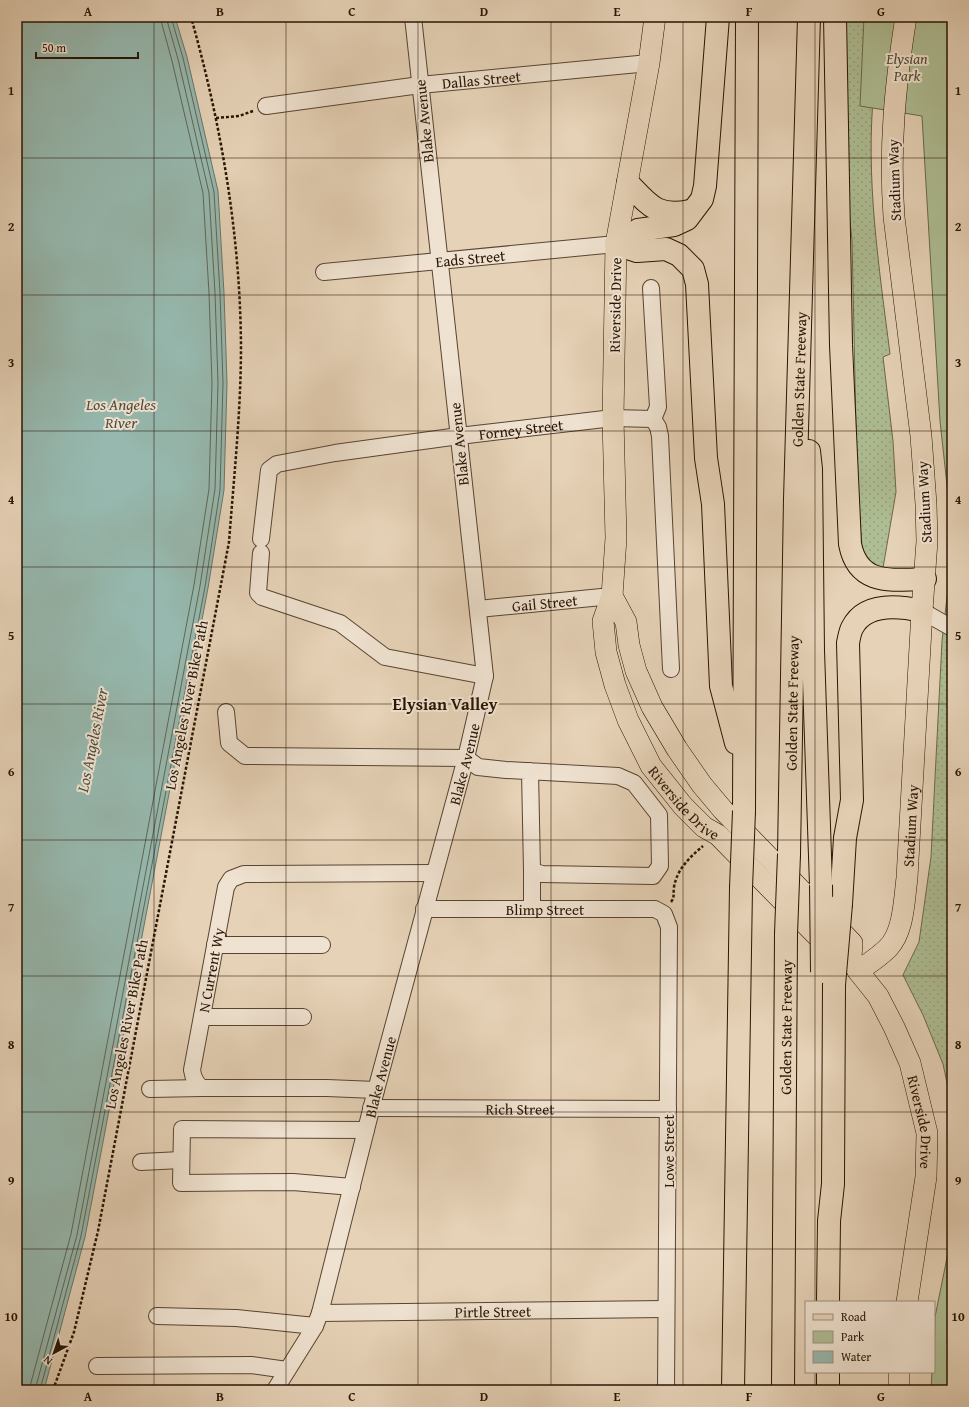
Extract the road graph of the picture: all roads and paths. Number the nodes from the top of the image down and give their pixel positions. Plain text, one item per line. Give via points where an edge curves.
1 (191, 17) edge
2 (413, 17) edge
3 (655, 17) edge
4 (718, 17) edge
5 (747, 17) edge
6 (809, 17) edge
7 (835, 17) edge
8 (906, 17) edge
9 (649, 63) junction
10 (420, 85) junction
11 (266, 106) joint
12 (216, 118) junction
13 (628, 183) junction
14 (695, 210) junction
15 (616, 244) junction
16 (439, 262) junction
17 (324, 272) dead end
18 (651, 288) dead end
19 (800, 370) junction
20 (613, 418) junction
21 (653, 419) junction
22 (459, 436) junction
23 (925, 580) junction
24 (612, 596) junction
25 (478, 609) junction
26 (922, 611) junction
27 (952, 628) edge
28 (671, 669) dead end
29 (485, 676) junction
30 (226, 712) dead end
31 (466, 758) junction
32 (744, 770) junction
33 (530, 771) junction
34 (718, 835) junction
35 (532, 871) junction
36 (434, 874) junction
37 (424, 909) junction
38 (532, 909) junction
39 (664, 914) junction
40 (215, 945) junction
41 (322, 946) dead end
42 (854, 964) junction
43 (828, 978) junction
44 (202, 1017) junction
45 (304, 1017) dead end
46 (202, 1088) junction
47 (150, 1089) dead end
48 (376, 1090) junction
49 (371, 1108) junction
50 (668, 1109) junction
51 (366, 1130) junction
52 (181, 1160) junction
53 (141, 1162) dead end
54 (352, 1187) junction
55 (828, 1301) edge
56 (907, 1301) edge
57 (666, 1309) junction
58 (157, 1316) dead end
59 (317, 1319) junction
60 (97, 1366) dead end
61 (287, 1370) junction
62 (828, 1373) edge
63 (899, 1373) edge
64 (52, 1390) edge
65 (275, 1390) edge
66 (666, 1390) edge
67 (733, 1390) edge
68 (783, 1390) edge
69 (828, 1390) edge
70 (899, 1390) edge

1 - 12 path, Los Angeles River Bike Path
2 - 10 street, Blake Avenue
3 - 9 main road, Riverside Drive
4 - 14 highway via 705,186 702,199
5 - 32 highway
6 - 19 highway, Golden State Freeway
7 - 23 highway via 841,345 850,544 852,556 871,576 885,580
8 - 23 main road, Stadium Way via 894,105 892,178 894,217 923,468 927,541
9 - 10 street, Dallas Street
9 - 13 main road, Riverside Drive
10 - 11 street, Dallas Street
10 - 16 street, Blake Avenue
11 - 12 path via 261,113 253,111 238,116
12 - 64 path, Los Angeles River Bike Path via 234,226 239,283 239,431 229,542 98,1231 74,1332
13 - 14 highway via 646,202 665,213
13 - 15 main road, Riverside Drive
14 - 15 highway via 687,219 674,225 638,230
15 - 16 street, Eads Street
15 - 20 main road, Riverside Drive
15 - 32 highway via 637,251 666,249 679,255 693,269 697,284 706,458 713,504 721,686
16 - 17 street, Eads Street
16 - 22 street, Blake Avenue
18 - 21 street via 658,407
19 - 43 highway, bridge via 811,469 813,651 821,885
19 - 68 highway, Golden State Freeway, bridge via 786,934
20 - 21 street, Forney Street
20 - 22 street, Forney Street
20 - 24 main road, Riverside Drive via 616,538
21 - 28 street via 660,436
22 - 25 street, Blake Avenue
22 - 29 street, Forney Street via 335,453 277,464 270,470 258,593 262,597 340,623 385,657
23 - 26 main road, Stadium Way
24 - 25 street, Gail Street
24 - 34 main road, Riverside Drive via 603,621 606,652 628,720 651,766 683,806 704,827
24 - 42 main road, Riverside Drive via 626,622 636,671 652,707 677,749 723,810 852,943
25 - 29 street, Blake Avenue
26 - 27 street
26 - 42 main road, Stadium Way via 910,834 898,934 887,949
26 - 43 highway, bridge via 897,607 879,608 866,613 852,628 848,643 852,800 845,838 841,904
29 - 31 street, Blake Avenue
30 - 31 street via 229,743 245,756
31 - 33 street via 478,767
31 - 36 street, Blake Avenue
32 - 67 highway, bridge
33 - 35 street
33 - 35 street via 618,776 634,783 660,815 660,866 653,876 542,874
34 - 39 path via 684,865 674,887 674,899
34 - 42 main road, Riverside Drive via 839,958
35 - 38 street
36 - 37 street, Blake Avenue
36 - 40 street, N Current Wy via 238,875 231,879 226,887
37 - 38 street, Blimp Street
37 - 48 street, Blake Avenue
38 - 39 street, Blimp Street via 655,909
39 - 50 street, Lowe Street via 669,927
40 - 41 street
40 - 44 street, N Current Wy
42 - 56 main road, Riverside Drive via 878,996 907,1056 927,1133 926,1177
43 - 55 highway via 833,1184 829,1222
44 - 45 street
44 - 46 street, N Current Wy via 192,1076
46 - 47 street
46 - 48 street
48 - 49 street, Blake Avenue
49 - 50 street, Rich Street
49 - 51 street, Blake Avenue
50 - 57 street, Lowe Street
51 - 52 street via 182,1129
51 - 54 street, Blake Avenue
52 - 53 street
52 - 54 street via 181,1183 293,1182
54 - 59 street, Blake Avenue
57 - 59 street, Pirtle Street
57 - 66 street, Lowe Street
58 - 59 street, Pirtle Street
59 - 61 street, Blake Avenue
60 - 61 street via 251,1365
61 - 65 street, Blake Avenue
62 - 69 highway
63 - 70 main road

